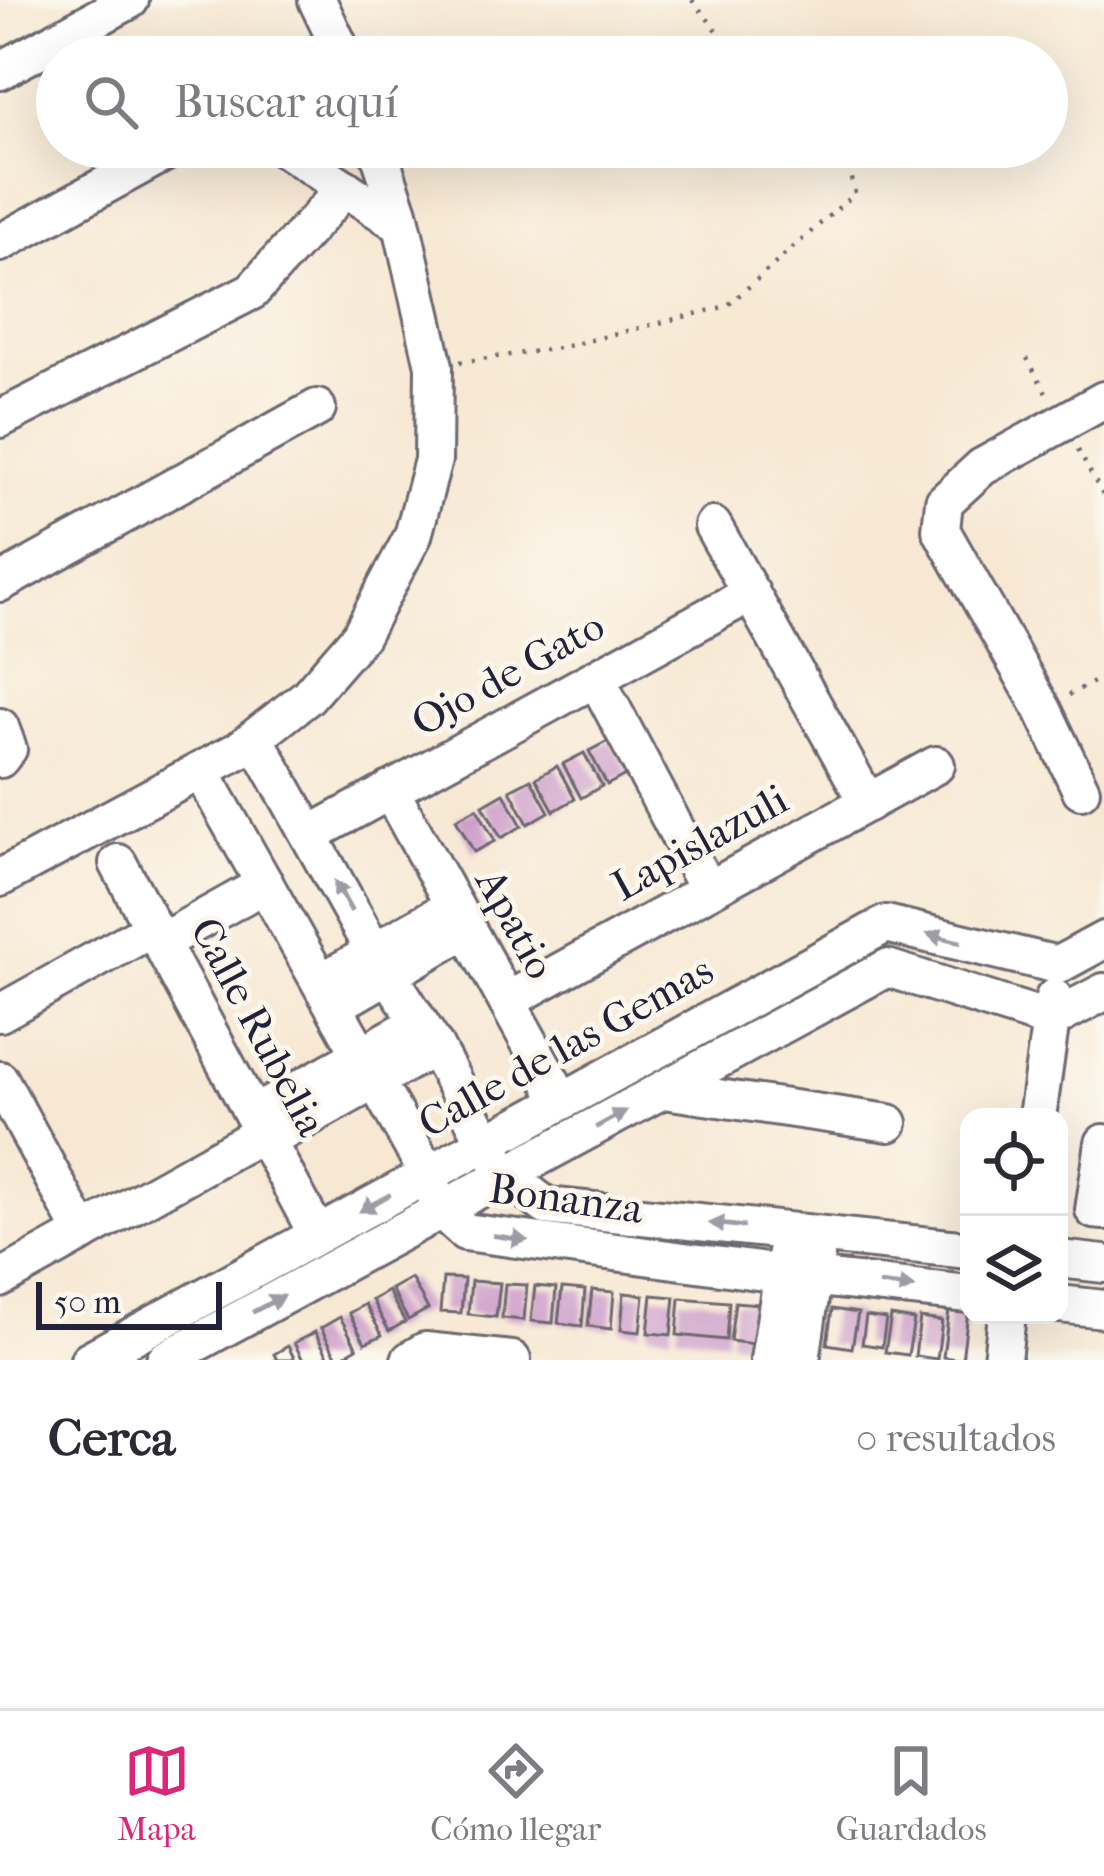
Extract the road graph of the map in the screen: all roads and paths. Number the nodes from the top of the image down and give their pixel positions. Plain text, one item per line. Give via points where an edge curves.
1 (130, 0) edge
2 (317, 0) edge
3 (692, 0) edge
4 (64, 36) edge
5 (334, 36) edge
6 (721, 36) edge
7 (36, 51) edge
8 (0, 71) edge
9 (137, 168) edge
10 (314, 168) edge
11 (383, 168) edge
12 (848, 168) edge
13 (345, 188) junction
14 (401, 225) junction
15 (0, 243) edge
16 (434, 366) junction
17 (1104, 400) edge
18 (317, 408) dead end
19 (0, 419) edge
20 (713, 526) dead end
21 (0, 583) edge
22 (751, 593) junction
23 (1104, 676) edge
24 (596, 678) junction
25 (1043, 710) junction
26 (0, 728) edge
27 (255, 738) junction
28 (0, 759) edge
29 (936, 765) dead end
30 (201, 771) junction
31 (390, 790) junction
32 (1081, 790) dead end
33 (868, 802) junction
34 (309, 835) junction
35 (118, 863) dead end
36 (0, 878) edge
37 (265, 884) junction
38 (709, 890) junction
39 (460, 917) junction
40 (157, 935) junction
41 (1104, 940) edge
42 (380, 962) junction
43 (1058, 965) junction
44 (1104, 992) edge
45 (327, 994) junction
46 (506, 1001) junction
47 (0, 1013) edge
48 (1052, 1020) junction
49 (427, 1035) junction
50 (369, 1067) junction
51 (0, 1080) edge
52 (664, 1090) junction
53 (562, 1101) junction
54 (1038, 1108) edge
55 (889, 1124) dead end
56 (262, 1129) junction
57 (486, 1142) junction
58 (1104, 1143) edge
59 (428, 1174) junction
60 (507, 1176) junction
61 (440, 1210) junction
62 (1104, 1211) edge
63 (83, 1233) junction
64 (806, 1233) junction
65 (317, 1234) junction
66 (960, 1249) edge
67 (1068, 1260) edge
68 (1104, 1264) edge
69 (796, 1275) junction
70 (0, 1279) edge
71 (960, 1293) edge
72 (1068, 1305) edge
73 (1104, 1309) edge
74 (1006, 1324) edge
75 (89, 1360) edge
76 (165, 1360) edge
77 (410, 1360) edge
78 (512, 1360) edge
79 (769, 1360) edge
80 (801, 1360) edge
81 (1002, 1360) edge

1 - 4 street
2 - 5 street
3 - 6 path
7 - 8 street
9 - 15 street
10 - 13 street
11 - 14 street
12 - 16 path via 855,194 727,306 559,348
13 - 14 street
13 - 19 street via 252,291
14 - 16 street
16 - 27 street via 433,460 412,536 360,635 307,698
17 - 25 street via 982,467 944,502 941,530
18 - 21 street
20 - 22 street
22 - 24 street, Ojo de Gato
22 - 33 street
23 - 25 path
24 - 31 street, Ojo de Gato
24 - 38 street
25 - 32 street
26 - 28 street via 8,749
27 - 30 street
27 - 34 street, Bonanza
29 - 33 street, Lapislazuli
30 - 36 street
30 - 37 street, Bonanza
31 - 34 street, Ojo de Gato
31 - 39 street, Apatio
33 - 38 street, Lapislazuli
42 -> 34 street, Bonanza
35 - 40 street, Calle Rubelia
37 - 40 street
37 - 45 street, Bonanza
38 - 46 street, Lapislazuli
39 - 42 street
39 - 46 street, Apatio
40 - 47 street
40 - 56 street, Calle Rubelia
41 - 43 street
42 - 45 street
42 - 49 street, Bonanza
43 - 48 street
43 -> 53 street, Calle de las Gemas via 886,924
44 - 48 street
45 - 50 street, Bonanza
46 - 53 street, Apatio
48 - 52 street, Calle de las Gemas via 887,968
48 - 54 street
49 - 50 street
49 - 57 street, Bonanza
50 - 56 street
50 - 59 street, Bonanza
51 - 63 street
52 - 55 street
60 -> 52 street, Calle de las Gemas
53 - 57 street, Calle de las Gemas
56 - 63 street
56 - 65 street, Calle Rubelia
57 - 59 street, Calle de las Gemas
57 - 60 street, Bonanza
58 - 62 street via 1094,1210
59 - 61 street, Bonanza
59 -> 65 street, Calle de las Gemas
60 - 61 street, Calle de las Gemas
64 -> 60 street, Bonanza via 546,1206
61 -> 69 street, Bonanza via 465,1232
76 -> 61 street, Calle de las Gemas
63 - 70 street
64 - 66 street, Bonanza
64 - 69 street
65 - 75 street, Calle de las Gemas
67 - 68 street
69 -> 71 street, Bonanza
69 - 79 street
69 - 80 street
72 - 73 street
74 - 81 street
77 - 78 street via 425,1352

